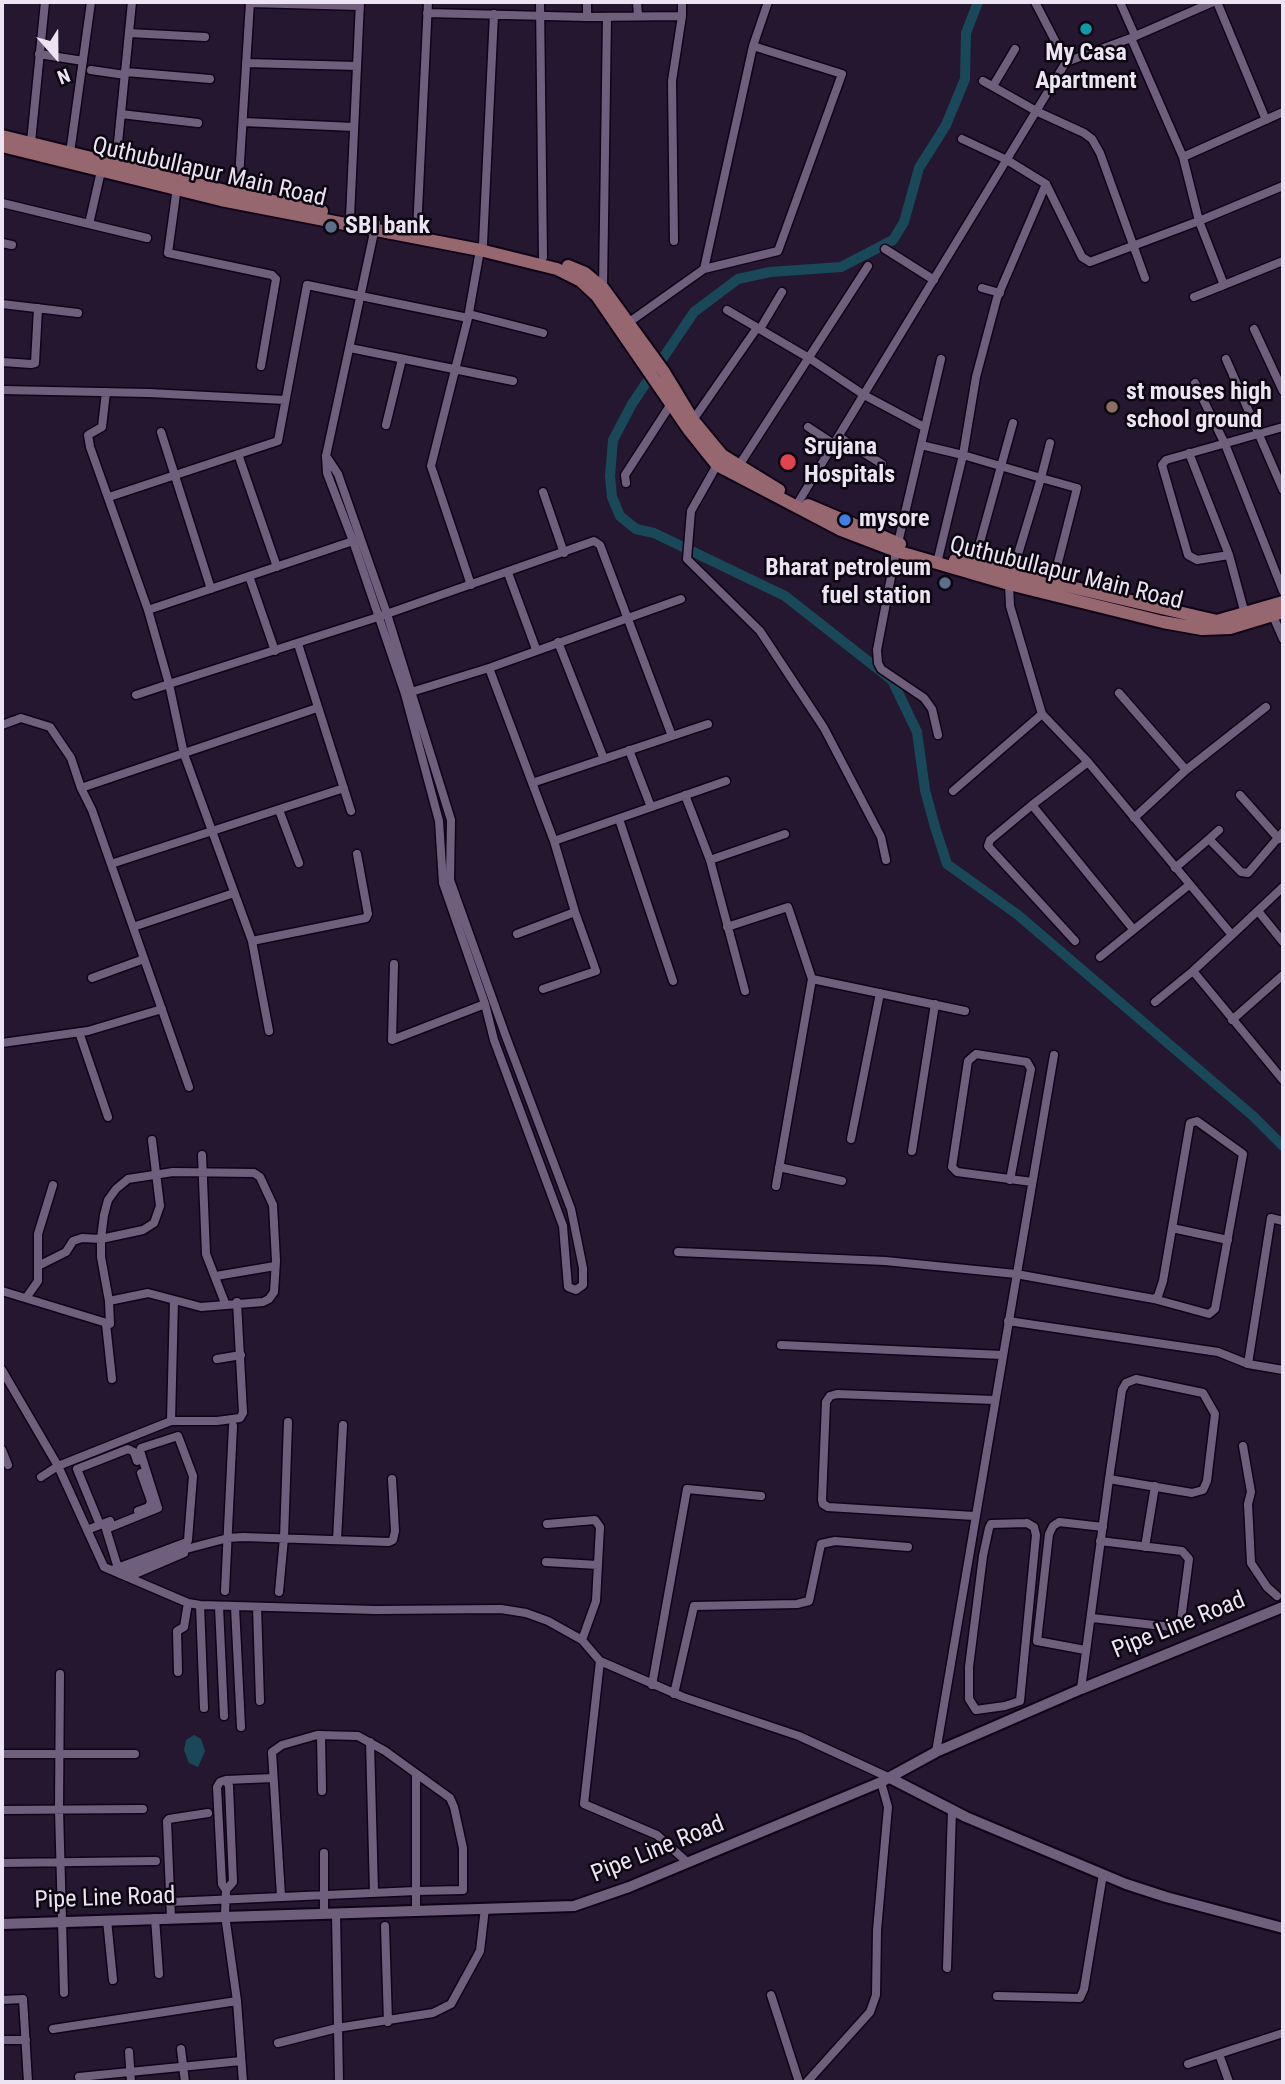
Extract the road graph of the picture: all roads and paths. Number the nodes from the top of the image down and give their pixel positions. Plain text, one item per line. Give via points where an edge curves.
1 (45, 2) edge
2 (91, 2) edge
3 (132, 2) edge
4 (428, 2) edge
5 (540, 2) edge
6 (587, 2) edge
7 (637, 2) edge
8 (768, 2) edge
9 (1035, 2) edge
10 (1120, 2) edge
11 (1215, 2) edge
12 (250, 3) edge
13 (360, 4) edge
14 (682, 6) edge
15 (427, 13) junction
16 (494, 14) junction
17 (540, 15) junction
18 (638, 15) junction
19 (607, 16) junction
20 (587, 17) junction
21 (129, 33) junction
22 (205, 37) dead end
23 (1133, 37) junction
24 (753, 46) junction
25 (1015, 49) dead end
26 (39, 54) junction
27 (83, 61) junction
28 (1066, 62) junction
29 (246, 63) junction
30 (357, 66) junction
31 (91, 70) dead end
32 (126, 73) junction
33 (210, 79) dead end
34 (983, 81) dead end
35 (993, 86) junction
36 (1038, 112) junction
37 (1283, 112) edge
38 (121, 114) junction
39 (1266, 120) junction
40 (243, 122) junction
41 (198, 123) dead end
42 (354, 127) junction
43 (2, 136) edge
44 (961, 139) dead end
45 (31, 142) junction
46 (2, 146) edge
47 (70, 153) junction
48 (1183, 157) junction
49 (1007, 160) junction
50 (116, 163) junction
51 (101, 171) junction
52 (1046, 184) junction
53 (1283, 186) edge
54 (177, 187) junction
55 (238, 194) junction
56 (2, 204) edge
57 (350, 217) junction
58 (1199, 221) junction
59 (89, 224) junction
60 (375, 226) junction
61 (417, 231) junction
62 (147, 238) dead end
63 (674, 242) dead end
64 (2, 243) edge
65 (12, 245) dead end
66 (482, 247) junction
67 (1133, 247) junction
68 (885, 249) dead end
69 (543, 257) junction
70 (1283, 261) edge
71 (869, 267) dead end
72 (704, 269) junction
73 (1145, 278) dead end
74 (934, 280) junction
75 (1224, 285) junction
76 (603, 288) junction
77 (982, 288) dead end
78 (782, 292) dead end
79 (1000, 293) junction
80 (361, 295) junction
81 (1194, 297) dead end
82 (2, 304) edge
83 (38, 308) junction
84 (727, 310) dead end
85 (78, 313) dead end
86 (468, 316) junction
87 (628, 323) junction
88 (759, 328) junction
89 (1254, 329) dead end
90 (543, 333) dead end
91 (637, 346) junction
92 (350, 348) junction
93 (809, 358) junction
94 (402, 359) junction
95 (941, 359) dead end
96 (1226, 359) dead end
97 (2, 362) edge
98 (261, 366) dead end
99 (455, 369) junction
100 (513, 381) dead end
101 (1195, 383) dead end
102 (2, 390) edge
103 (1283, 391) edge
104 (106, 392) junction
105 (864, 396) junction
106 (671, 398) junction
107 (285, 400) junction
108 (693, 420) junction
109 (1013, 423) dead end
110 (386, 425) dead end
111 (808, 427) dead end
112 (924, 427) junction
113 (1283, 428) edge
114 (160, 432) dead end
115 (1260, 434) junction
116 (837, 441) junction
117 (1050, 443) dead end
118 (1225, 444) junction
119 (921, 445) junction
120 (1189, 453) junction
121 (238, 454) junction
122 (963, 455) junction
123 (326, 456) junction
124 (882, 464) dead end
125 (717, 465) junction
126 (1000, 466) junction
127 (738, 467) junction
128 (174, 475) junction
129 (1041, 478) junction
130 (626, 483) dead end
131 (1283, 490) edge
132 (543, 492) dead end
133 (108, 497) junction
134 (799, 501) junction
135 (353, 541) junction
136 (897, 547) junction
137 (564, 553) junction
138 (1229, 555) junction
139 (938, 559) junction
140 (974, 564) junction
141 (277, 567) junction
142 (508, 573) junction
143 (249, 576) junction
144 (1010, 578) junction
145 (1053, 582) junction
146 (471, 585) junction
147 (211, 589) junction
148 (1283, 591) edge
149 (681, 599) dead end
150 (1283, 602) edge
151 (148, 610) junction
152 (1245, 614) junction
153 (1278, 614) edge
154 (383, 616) junction
155 (627, 618) junction
156 (1283, 639) edge
157 (558, 642) junction
158 (298, 644) junction
159 (536, 649) junction
160 (275, 651) junction
161 (489, 668) junction
162 (169, 684) junction
163 (408, 693) junction
164 (1119, 693) dead end
165 (136, 695) dead end
166 (1266, 707) dead end
167 (317, 708) junction
168 (1042, 714) junction
169 (708, 724) dead end
170 (2, 725) edge
171 (938, 734) dead end
172 (672, 736) junction
173 (629, 750) junction
174 (184, 754) junction
175 (604, 759) junction
176 (1088, 762) junction
177 (1186, 770) junction
178 (726, 781) dead end
179 (532, 783) junction
180 (80, 788) junction
181 (344, 788) junction
182 (953, 791) dead end
183 (685, 795) junction
184 (1240, 795) dead end
185 (1032, 804) junction
186 (651, 807) junction
187 (279, 810) junction
188 (351, 811) dead end
189 (1134, 818) junction
190 (619, 819) junction
191 (439, 824) junction
192 (451, 825) junction
193 (1219, 830) dead end
194 (211, 832) junction
195 (785, 834) dead end
196 (1280, 838) edge
197 (1209, 839) junction
198 (554, 841) junction
199 (1283, 849) edge
200 (357, 854) dead end
201 (710, 860) junction
202 (886, 860) dead end
203 (299, 863) dead end
204 (111, 864) junction
205 (1175, 868) junction
206 (1189, 885) junction
207 (1283, 887) edge
208 (234, 893) junction
209 (1258, 911) junction
210 (575, 912) junction
211 (133, 927) junction
212 (727, 927) junction
213 (1133, 929) junction
214 (517, 934) dead end
215 (1232, 935) junction
216 (252, 941) junction
217 (1075, 941) dead end
218 (1283, 942) edge
219 (1100, 957) dead end
220 (144, 959) junction
221 (394, 964) dead end
222 (1193, 971) junction
223 (1283, 975) edge
224 (92, 978) dead end
225 (812, 979) junction
226 (673, 981) dead end
227 (543, 989) dead end
228 (745, 991) dead end
229 (880, 993) junction
230 (1155, 1002) dead end
231 (485, 1004) junction
232 (934, 1004) junction
233 (162, 1009) junction
234 (965, 1011) dead end
235 (1232, 1020) junction
236 (269, 1031) dead end
237 (79, 1032) junction
238 (2, 1043) edge
239 (1054, 1055) dead end
240 (1283, 1080) edge
241 (189, 1087) dead end
242 (108, 1117) dead end
243 (851, 1139) dead end
244 (152, 1140) dead end
245 (912, 1152) dead end
246 (202, 1155) dead end
247 (779, 1167) junction
248 (201, 1172) junction
249 (157, 1175) junction
250 (1010, 1180) junction
251 (842, 1181) dead end
252 (1032, 1182) junction
253 (53, 1185) dead end
254 (776, 1186) dead end
255 (1283, 1220) edge
256 (1172, 1228) junction
257 (101, 1239) junction
258 (1228, 1240) junction
259 (678, 1252) dead end
260 (38, 1266) junction
261 (275, 1266) junction
262 (1016, 1274) junction
263 (216, 1276) junction
264 (2, 1291) edge
265 (26, 1298) junction
266 (1154, 1299) junction
267 (109, 1301) junction
268 (174, 1301) junction
269 (225, 1303) junction
270 (237, 1303) junction
271 (1008, 1321) junction
272 (106, 1324) junction
273 (781, 1345) dead end
274 (242, 1355) junction
275 (1002, 1355) junction
276 (217, 1359) dead end
277 (1248, 1364) junction
278 (2, 1370) edge
279 (1283, 1370) edge
280 (112, 1379) dead end
281 (994, 1400) junction
282 (171, 1421) junction
283 (288, 1422) dead end
284 (343, 1425) dead end
285 (233, 1426) dead end
286 (1243, 1446) dead end
287 (2, 1450) edge
288 (77, 1463) junction
289 (8, 1465) dead end
290 (58, 1466) junction
291 (41, 1477) dead end
292 (392, 1479) dead end
293 (1109, 1479) junction
294 (1155, 1486) junction
295 (761, 1496) dead end
296 (974, 1516) junction
297 (547, 1524) dead end
298 (100, 1525) junction
299 (1103, 1527) junction
300 (87, 1530) junction
301 (228, 1538) junction
302 (284, 1538) junction
303 (337, 1540) junction
304 (1100, 1541) junction
305 (908, 1547) dead end
306 (1145, 1547) junction
307 (968, 1553) junction
308 (983, 1556) junction
309 (546, 1562) dead end
310 (598, 1565) junction
311 (116, 1570) junction
312 (225, 1591) dead end
313 (279, 1592) dead end
314 (1280, 1601) edge
315 (187, 1603) junction
316 (200, 1605) junction
317 (219, 1606) junction
318 (235, 1607) junction
319 (257, 1607) junction
320 (1092, 1618) junction
321 (582, 1640) junction
322 (1085, 1650) junction
323 (600, 1661) junction
324 (950, 1665) junction
325 (969, 1667) junction
326 (178, 1672) dead end
327 (60, 1674) dead end
328 (652, 1685) junction
329 (1081, 1689) junction
330 (674, 1694) junction
331 (260, 1701) dead end
332 (204, 1708) dead end
333 (224, 1716) dead end
334 (242, 1727) dead end
335 (321, 1735) junction
336 (370, 1742) junction
337 (936, 1752) junction
338 (135, 1754) dead end
339 (2, 1755) edge
340 (60, 1755) junction
341 (416, 1774) junction
342 (273, 1778) junction
343 (886, 1780) junction
344 (322, 1791) dead end
345 (143, 1808) dead end
346 (59, 1809) junction
347 (2, 1810) edge
348 (952, 1810) junction
349 (208, 1814) dead end
350 (324, 1853) dead end
351 (156, 1861) dead end
352 (687, 1862) junction
353 (2, 1863) edge
354 (60, 1863) junction
355 (1103, 1874) junction
356 (416, 1891) junction
357 (374, 1892) junction
358 (324, 1895) junction
359 (281, 1896) junction
360 (226, 1900) junction
361 (170, 1902) junction
362 (485, 1908) junction
363 (416, 1911) junction
364 (330, 1913) junction
365 (225, 1915) junction
366 (171, 1918) junction
367 (155, 1919) junction
368 (107, 1920) junction
369 (61, 1922) junction
370 (2, 1924) edge
371 (385, 1927) dead end
372 (1283, 1929) edge
373 (947, 1968) dead end
374 (159, 1974) dead end
375 (113, 1980) dead end
376 (64, 1993) dead end
377 (771, 1995) dead end
378 (997, 1996) dead end
379 (2, 2000) edge
380 (237, 2001) junction
381 (388, 2022) junction
382 (337, 2028) junction
383 (53, 2029) dead end
384 (1283, 2033) edge
385 (2, 2040) edge
386 (26, 2040) junction
387 (278, 2043) dead end
388 (181, 2049) dead end
389 (129, 2052) dead end
390 (1219, 2054) junction
391 (241, 2062) junction
392 (1188, 2064) dead end
393 (183, 2066) junction
394 (79, 2077) dead end
395 (131, 2078) edge
396 (28, 2082) edge
397 (185, 2082) edge
398 (243, 2082) edge
399 (339, 2082) edge
400 (799, 2082) edge
401 (807, 2082) edge
402 (1228, 2082) edge

1 - 26 street
2 - 27 street
3 - 21 street
4 - 15 street
5 - 17 street
6 - 20 street
7 - 18 street
8 - 24 street
9 - 28 street
10 - 23 street
11 - 23 street
11 - 39 street
12 - 13 street
12 - 29 street
13 - 30 street
14 - 18 street
14 - 63 street via 672,81
15 - 16 street
15 - 61 street
16 - 17 street
16 - 66 street
17 - 20 street
17 - 69 street
18 - 19 street
19 - 20 street
19 - 76 street
21 - 22 street
21 - 32 street
23 - 28 street
23 - 48 street
24 - 72 street
24 - 72 street via 842,74 778,251
25 - 35 street
26 - 27 street
26 - 45 street
27 - 47 street
28 - 36 street
29 - 30 street
29 - 40 street
30 - 42 street
31 - 32 street
32 - 33 street
32 - 38 street
34 - 35 street
35 - 36 street
36 - 49 street
36 - 67 street via 1092,139
37 - 39 street
38 - 41 street
38 - 50 street
39 - 48 street
40 - 42 street
40 - 55 street
42 - 57 street
43 - 45 main road, Quthubullapur Main Road
44 - 49 street
45 - 47 main road, Quthubullapur Main Road
46 - 51 main road, Quthubullapur Main Road
47 - 50 main road, Quthubullapur Main Road
48 - 58 street
49 - 52 street
49 - 74 street
50 - 55 main road, Quthubullapur Main Road
51 - 54 main road, Quthubullapur Main Road
51 - 59 street
52 - 67 street via 1086,260
52 - 79 street
53 - 58 street
54 - 60 main road, Quthubullapur Main Road via 221,200
54 - 98 street via 168,253 276,279
55 - 57 main road, Quthubullapur Main Road
56 - 59 street
57 - 60 main road, Quthubullapur Main Road
58 - 67 street
58 - 75 street
59 - 62 street
60 - 61 main road, Quthubullapur Main Road
60 - 66 main road, Quthubullapur Main Road
60 - 80 street
61 - 66 main road, Quthubullapur Main Road
64 - 65 street
66 - 69 main road, Quthubullapur Main Road
66 - 86 street
66 - 91 main road, Quthubullapur Main Road via 557,269 581,281
67 - 73 street
68 - 74 street
69 - 76 main road, Quthubullapur Main Road via 585,273
70 - 75 street
71 - 93 street
72 - 87 street
74 - 105 street
75 - 81 street
76 - 87 main road, Quthubullapur Main Road
77 - 79 street
78 - 88 street
79 - 122 street via 976,377
80 - 86 street
80 - 92 street
80 - 107 street via 307,285
82 - 83 street
83 - 85 street
83 - 97 street via 35,363
84 - 88 street
86 - 90 street
86 - 99 street
87 - 91 main road, Quthubullapur Main Road
88 - 93 street
88 - 108 street
89 - 103 street
91 - 106 main road, Quthubullapur Main Road
92 - 94 street
92 - 123 street
93 - 105 street
93 - 127 street
94 - 99 street
94 - 110 street
95 - 112 street
96 - 115 street
99 - 100 street
99 - 146 street via 431,466
101 - 118 street
102 - 104 street
104 - 107 street
104 - 133 street via 102,427 88,435
105 - 112 street
105 - 116 street
106 - 108 main road, Quthubullapur Main Road
106 - 125 main road, Quthubullapur Main Road
106 - 130 street via 625,475
107 - 121 street via 278,441
108 - 127 main road, Quthubullapur Main Road via 722,456
109 - 126 street
111 - 116 street
112 - 119 street
113 - 115 street
114 - 128 street
115 - 118 street
115 - 131 street
116 - 124 street
116 - 134 street
117 - 129 street
118 - 120 street
118 - 148 street
119 - 122 street
119 - 136 street
120 - 138 street
120 - 138 street via 1166,460 1161,469 1188,555 1194,560
121 - 128 street
121 - 141 street
122 - 126 street
122 - 139 street
123 - 135 street via 328,481
123 - 154 street via 338,474
125 - 136 main road, Quthubullapur Main Road via 841,530
125 - 202 street via 691,511 687,559 760,631 824,728 881,837
126 - 129 street
126 - 140 street
127 - 134 main road, Quthubullapur Main Road
128 - 133 street
128 - 147 street
129 - 144 street
129 - 145 street via 1077,488
132 - 137 street
133 - 151 street
134 - 136 main road, Quthubullapur Main Road
135 - 141 street
135 - 154 street
136 - 139 main road, Quthubullapur Main Road
136 - 171 street via 878,663 924,698
137 - 142 street
137 - 155 street via 597,542
138 - 152 street
139 - 140 main road, Quthubullapur Main Road
139 - 144 main road, Quthubullapur Main Road
140 - 144 main road, Quthubullapur Main Road
141 - 143 street
142 - 146 street
142 - 159 street
143 - 147 street
143 - 160 street
144 - 145 main road, Quthubullapur Main Road
144 - 153 main road, Quthubullapur Main Road via 1202,629 1230,628
144 - 168 street via 1010,606
145 - 152 main road, Quthubullapur Main Road via 1217,621
146 - 154 street
147 - 151 street
149 - 155 street
150 - 152 main road, Quthubullapur Main Road
151 - 162 street
153 - 156 street
154 - 158 street
154 - 163 street
155 - 157 street
155 - 172 street
157 - 159 street
157 - 175 street
158 - 160 street
158 - 167 street
159 - 161 street
160 - 162 street
161 - 163 street
161 - 179 street
162 - 165 street
162 - 174 street
163 - 191 street
163 - 192 street
164 - 177 street
166 - 177 street
167 - 174 street
167 - 181 street
168 - 176 street
168 - 182 street
169 - 172 street
170 - 180 street via 21,718 50,727 71,758
172 - 173 street
173 - 175 street
173 - 186 street
174 - 180 street
174 - 194 street
175 - 179 street
176 - 185 street
176 - 189 street
177 - 189 street
178 - 183 street
179 - 198 street
180 - 204 street
181 - 187 street
181 - 188 street
183 - 186 street
183 - 201 street
184 - 196 street
185 - 213 street
185 - 217 street via 988,846
186 - 190 street
187 - 194 street
187 - 203 street
189 - 205 street
190 - 198 street
190 - 226 street
191 - 192 street
191 - 231 street via 443,883
192 - 231 street via 450,880 571,1209 583,1268 583,1285 576,1290 568,1287 562,1226
193 - 197 street
194 - 204 street
194 - 208 street
195 - 201 street
196 - 197 street via 1244,873
196 - 199 street
197 - 205 street
198 - 210 street
200 - 216 street via 366,918
201 - 212 street
204 - 211 street
205 - 206 street
206 - 213 street
206 - 215 street
207 - 209 street
208 - 211 street
208 - 216 street
209 - 215 street
209 - 218 street
210 - 214 street
210 - 227 street via 596,971
211 - 220 street
212 - 225 street via 788,907
212 - 228 street
213 - 219 street
215 - 222 street
216 - 236 street
220 - 224 street
220 - 233 street
221 - 231 street via 392,1040
222 - 230 street
222 - 235 street
223 - 235 street
225 - 229 street
225 - 247 street
229 - 232 street
229 - 243 street
232 - 234 street
232 - 245 street
233 - 237 street
233 - 241 street
235 - 240 street
237 - 238 street
237 - 242 street
239 - 252 street
244 - 249 street
246 - 248 street
247 - 251 street
247 - 254 street
248 - 249 street
248 - 261 street via 260,1177 273,1205
248 - 263 street via 206,1254
249 - 257 street via 128,1179 116,1189 108,1200
249 - 257 street via 160,1206 154,1223 143,1230
250 - 250 street via 957,1172 952,1167 968,1061 976,1054 1027,1062 1031,1069
250 - 252 street
252 - 262 street
253 - 260 street via 38,1234
255 - 277 street via 1271,1219
256 - 258 street
256 - 258 street via 1190,1124 1197,1121 1243,1154
256 - 266 street via 1163,1280
257 - 260 street via 73,1241 66,1252
257 - 267 street
258 - 266 street via 1212,1314
259 - 262 street via 885,1261
260 - 265 street via 38,1281
261 - 263 street
261 - 270 street via 270,1299
262 - 266 street
262 - 271 street
263 - 269 street
264 - 265 street
265 - 272 street
267 - 268 street via 148,1293
267 - 272 street via 110,1324
268 - 269 street via 201,1307
268 - 282 street
269 - 270 street
270 - 274 street
271 - 275 street
271 - 277 street via 1218,1352
272 - 280 street
273 - 275 street
274 - 276 street
274 - 282 street via 240,1418
275 - 281 street
277 - 279 street
278 - 290 street
281 - 296 street
281 - 296 street via 837,1394 826,1402 823,1504
282 - 288 street
283 - 302 street
284 - 303 street
285 - 301 street
286 - 314 street via 1251,1492 1251,1563
287 - 289 street
288 - 290 street
288 - 298 street
288 - 298 street via 128,1449 134,1452 150,1505
290 - 291 street
290 - 300 street
292 - 303 street via 393,1540
293 - 294 street
293 - 294 street via 1126,1383 1136,1379 1203,1393 1215,1414 1203,1490 1192,1493
293 - 299 street
294 - 306 street
295 - 328 street via 688,1489
296 - 307 street
297 - 310 street via 595,1520 600,1527
298 - 300 street
299 - 304 street
299 - 322 street via 1059,1522 1049,1534 1037,1641
300 - 311 street
301 - 302 street
301 - 311 street
301 - 312 street
302 - 303 street
302 - 313 street
304 - 306 street
304 - 320 street
305 - 330 street via 835,1541 821,1545 809,1601 694,1606
306 - 320 street via 1187,1554 1178,1625
307 - 308 street
307 - 324 street
308 - 325 street
308 - 325 street via 992,1524 1027,1523 1034,1528 1020,1701 976,1710 969,1699
309 - 310 street
310 - 321 street via 596,1601
311 - 311 street via 106,1529 158,1508 139,1451 178,1436 193,1476 188,1540
311 - 315 street
314 - 329 street, Pipe Line Road
315 - 316 street
315 - 326 street via 184,1627 177,1631
316 - 317 street
316 - 332 street
317 - 318 street
317 - 333 street
318 - 319 street
318 - 334 street
319 - 321 street via 501,1609 548,1621
319 - 331 street
320 - 322 street
321 - 323 street
322 - 329 street
323 - 328 street
323 - 352 street via 584,1804 657,1835
324 - 325 street
324 - 337 street
327 - 340 street
328 - 330 street
329 - 337 street, Pipe Line Road
330 - 343 street via 799,1735
335 - 336 street via 358,1735
335 - 342 street via 272,1752
335 - 344 street
336 - 341 street
336 - 357 street
337 - 343 street, Pipe Line Road
338 - 340 street
339 - 340 street
340 - 346 street
341 - 356 street
341 - 356 street via 450,1798 463,1848 463,1890
342 - 359 street
342 - 360 street via 226,1780 217,1787
343 - 348 street
343 - 352 street, Pipe Line Road
343 - 401 street via 876,1995 870,2012
345 - 346 street
346 - 347 street
346 - 354 street
348 - 355 street
348 - 373 street
349 - 361 street via 167,1821
350 - 358 street
351 - 354 street
352 - 362 street, Pipe Line Road via 574,1906
353 - 354 street
354 - 369 street
355 - 372 street via 1166,1897
355 - 378 street via 1080,1997
356 - 357 street
356 - 363 street
357 - 358 street
358 - 359 street
358 - 364 street
359 - 360 street
360 - 361 street
360 - 365 street
361 - 366 street
362 - 363 street, Pipe Line Road
362 - 381 street via 480,1951 451,2004 433,2013
363 - 364 street, Pipe Line Road
364 - 365 street, Pipe Line Road
364 - 382 street
365 - 366 street, Pipe Line Road
365 - 380 street
366 - 367 street, Pipe Line Road
367 - 368 street, Pipe Line Road
367 - 374 street
368 - 369 street, Pipe Line Road
368 - 375 street
369 - 370 street, Pipe Line Road
369 - 376 street
371 - 381 street
377 - 400 street
379 - 386 street via 23,1999
380 - 383 street
380 - 391 street
381 - 382 street
382 - 387 street
382 - 399 street
384 - 390 street
385 - 386 street
386 - 396 street
388 - 393 street
389 - 395 street
390 - 392 street
390 - 402 street
391 - 393 street
391 - 398 street
393 - 395 street
393 - 397 street
394 - 395 street

